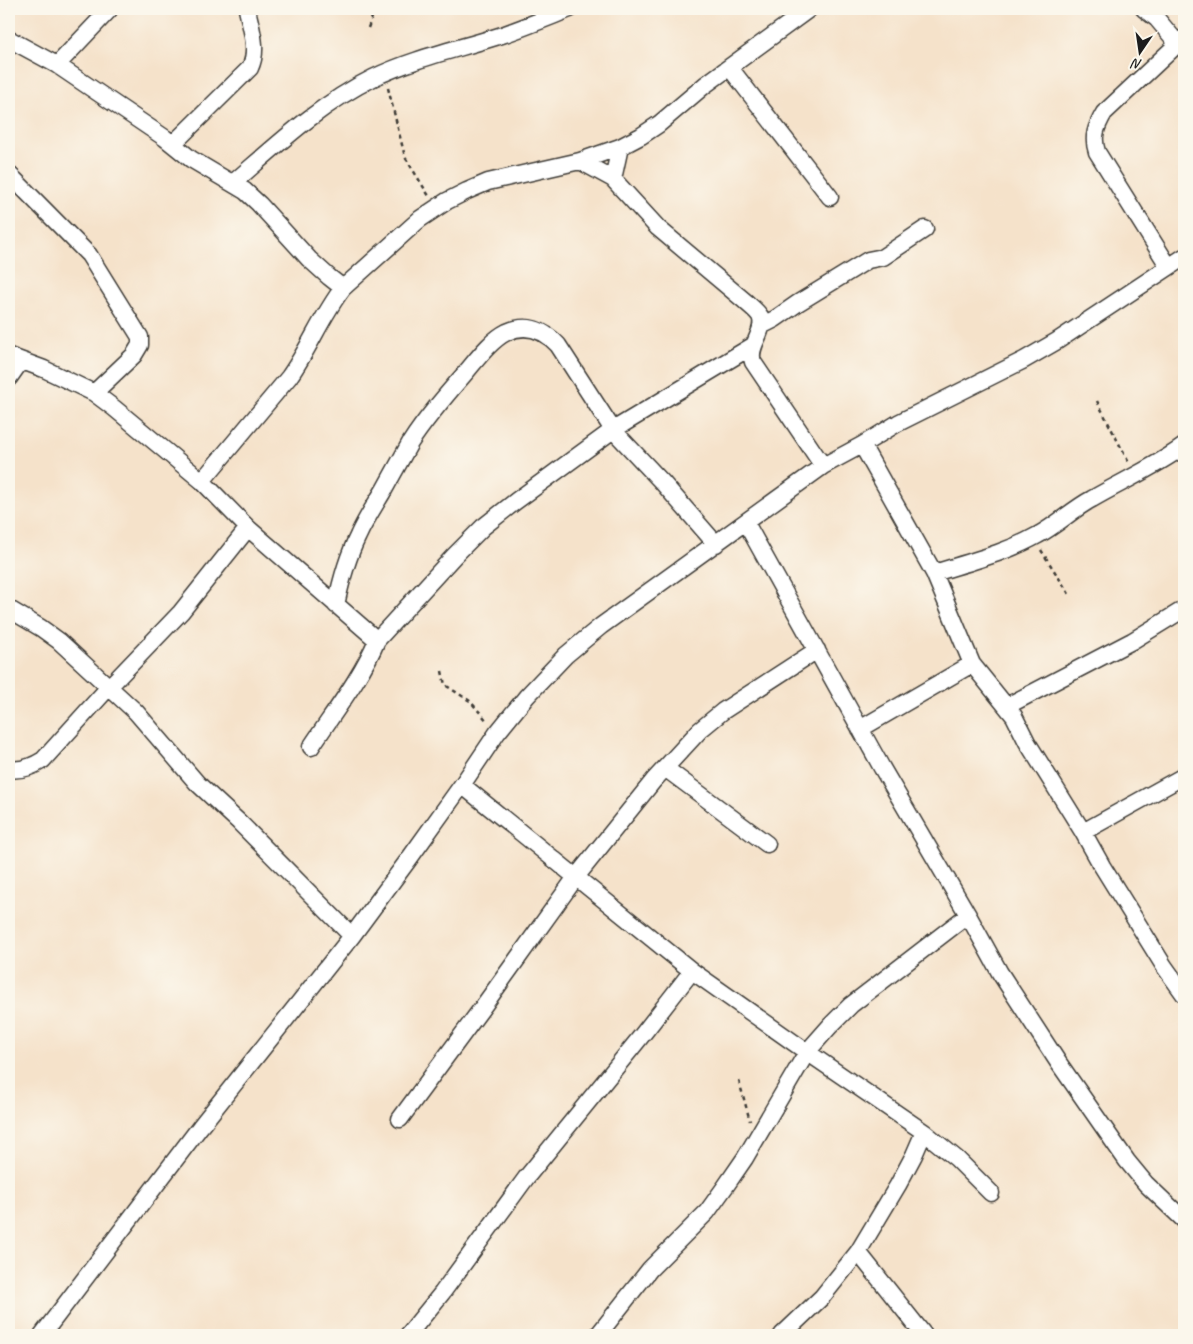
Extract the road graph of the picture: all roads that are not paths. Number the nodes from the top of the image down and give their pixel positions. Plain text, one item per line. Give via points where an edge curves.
1 (110, 9) edge
2 (247, 9) edge
3 (570, 9) edge
4 (809, 9) edge
5 (1144, 9) edge
6 (9, 39) edge
7 (1181, 41) edge
8 (57, 65) junction
9 (730, 68) junction
10 (173, 144) junction
11 (620, 146) junction
12 (580, 162) junction
13 (9, 174) edge
14 (613, 179) junction
15 (233, 183) junction
16 (830, 197) dead end
17 (925, 229) dead end
18 (1184, 257) edge
19 (1169, 267) junction
20 (343, 288) junction
21 (761, 326) junction
22 (754, 345) junction
23 (15, 358) edge
24 (9, 378) edge
25 (94, 393) junction
26 (612, 430) junction
27 (862, 445) junction
28 (1184, 446) edge
29 (823, 466) junction
30 (202, 481) junction
31 (746, 522) junction
32 (248, 528) junction
33 (716, 544) junction
34 (934, 573) junction
35 (336, 604) junction
36 (9, 609) edge
37 (1184, 609) edge
38 (377, 640) junction
39 (817, 650) junction
40 (972, 664) junction
41 (109, 687) junction
42 (1006, 706) junction
43 (860, 729) junction
44 (311, 746) dead end
45 (665, 768) junction
46 (9, 769) edge
47 (1184, 776) edge
48 (462, 785) junction
49 (1083, 832) junction
50 (767, 844) dead end
51 (576, 877) junction
52 (968, 915) junction
53 (352, 936) junction
54 (692, 970) junction
55 (1184, 994) edge
56 (807, 1052) junction
57 (400, 1119) dead end
58 (924, 1132) junction
59 (991, 1193) dead end
60 (1184, 1220) edge
61 (858, 1252) junction
62 (42, 1335) edge
63 (408, 1335) edge
64 (598, 1335) edge
65 (782, 1335) edge
66 (924, 1335) edge

1 - 8 street
2 - 10 street via 255,55 250,68
3 - 15 street via 503,35 418,60 343,94
4 - 9 street
5 - 7 street
6 - 8 street
7 - 19 street via 1104,113 1094,137 1097,152
8 - 10 street
9 - 11 street via 659,124
9 - 16 street
10 - 15 street
11 - 12 street
11 - 14 street
12 - 14 street
12 - 20 street via 488,182 466,191 420,219
13 - 25 street via 88,255 140,337 140,345 134,355
14 - 21 street via 658,228 746,302 759,315
15 - 20 street via 252,197 309,258
17 - 21 street via 883,257 868,260
18 - 19 street
19 - 27 street via 1049,346 898,423
20 - 30 street via 289,377
21 - 22 street
22 - 26 street
22 - 29 street via 753,362
23 - 24 street
23 - 25 street
25 - 30 street
26 - 33 street
26 - 35 street via 552,339 524,327 506,332 472,365 411,442 359,533 342,576
26 - 38 street via 483,527
27 - 29 street
27 - 34 street
28 - 34 street via 1080,506 1033,538
29 - 31 street
30 - 32 street
31 - 33 street
31 - 39 street
32 - 35 street
32 - 41 street via 181,612
33 - 48 street via 566,655 497,733
34 - 40 street
35 - 38 street
36 - 41 street via 59,641
37 - 42 street via 1132,641
38 - 44 street via 358,677
39 - 43 street
39 - 45 street via 723,711 700,730
40 - 42 street
40 - 43 street
41 - 46 street via 43,760 22,770
41 - 53 street via 142,718 197,782
42 - 49 street
43 - 52 street
45 - 50 street
45 - 51 street
47 - 49 street
48 - 51 street
48 - 53 street
49 - 55 street
51 - 54 street
51 - 57 street
52 - 56 street via 851,1005
52 - 60 street via 1000,973 1127,1161
53 - 62 street via 200,1127
54 - 56 street
54 - 63 street via 526,1178
56 - 58 street
56 - 64 street via 740,1166 707,1212 650,1269
58 - 59 street
58 - 61 street via 898,1185
61 - 65 street via 822,1297
61 - 66 street

